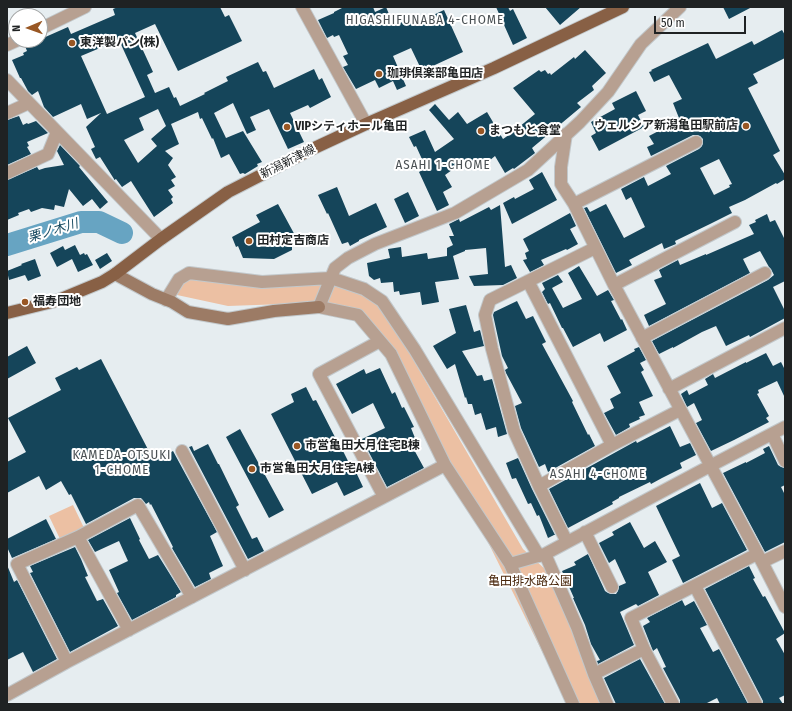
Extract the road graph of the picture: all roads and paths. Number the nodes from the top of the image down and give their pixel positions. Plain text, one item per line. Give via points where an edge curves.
1 (85, 7) edge
2 (302, 7) edge
3 (622, 7) edge
4 (680, 7) edge
5 (48, 25) edge
6 (7, 80) edge
7 (29, 103) junction
8 (7, 113) edge
9 (366, 124) junction
10 (57, 132) junction
11 (566, 134) junction
12 (696, 142) dead end
13 (7, 173) edge
14 (574, 204) junction
15 (735, 222) dead end
16 (161, 240) junction
17 (595, 248) junction
18 (765, 273) dead end
19 (115, 274) junction
20 (331, 278) junction
21 (528, 281) junction
22 (614, 285) junction
23 (166, 300) junction
24 (319, 307) junction
25 (7, 312) edge
26 (785, 328) edge
27 (642, 338) junction
28 (380, 341) junction
29 (669, 389) junction
30 (680, 410) junction
31 (785, 427) edge
32 (772, 434) junction
33 (612, 445) junction
34 (182, 451) dead end
35 (785, 461) edge
36 (445, 465) junction
37 (710, 466) junction
38 (539, 486) junction
39 (384, 497) junction
40 (585, 532) junction
41 (78, 537) junction
42 (567, 542) junction
43 (785, 551) edge
44 (542, 555) junction
45 (760, 558) junction
46 (510, 564) junction
47 (245, 570) junction
48 (695, 586) junction
49 (612, 587) dead end
50 (192, 597) junction
51 (785, 607) edge
52 (129, 630) junction
53 (644, 649) junction
54 (67, 662) junction
55 (594, 674) junction
56 (7, 695) edge
57 (573, 704) edge
58 (607, 704) edge
59 (673, 704) edge
60 (756, 704) edge

1 - 5 street
2 - 9 street
3 - 9 main road, 新潟新津線 via 494,68
4 - 11 street via 641,44 608,92
6 - 7 street
7 - 8 street
7 - 10 street
9 - 16 main road, 新潟新津線 via 228,192
10 - 13 street via 48,154
10 - 16 street
11 - 14 street via 561,184
11 - 20 street via 528,170 455,213 375,244 348,258 335,268
12 - 14 street
14 - 17 street
15 - 22 street
16 - 19 main road, 新潟新津線
17 - 21 street
17 - 22 street
18 - 27 street
19 - 23 street
19 - 25 main road, 新潟新津線 via 56,301
20 - 23 street via 262,282 189,273 179,279
20 - 24 street
20 - 44 street via 364,289 382,301
21 - 33 street
21 - 38 street via 490,300 485,315 514,431
22 - 27 street
23 - 24 street via 188,312 228,319
24 - 28 street via 358,315
26 - 29 street
27 - 29 street
28 - 36 street via 391,354
28 - 39 street via 318,374
29 - 30 street
30 - 33 street
30 - 37 street
31 - 32 street
32 - 35 street
32 - 37 street
33 - 38 street
34 - 47 street
36 - 39 street
36 - 46 street
37 - 40 street
37 - 45 street
38 - 42 street
39 - 47 street
40 - 42 street
40 - 49 street
41 - 50 street via 138,505
41 - 52 street
41 - 54 street via 17,564
42 - 44 street
43 - 45 street
44 - 46 street
44 - 55 street via 577,628
45 - 48 street
45 - 51 street
46 - 57 street
47 - 50 street
48 - 53 street via 631,618
48 - 60 street
50 - 52 street
52 - 54 street
53 - 55 street
53 - 59 street
54 - 56 street
55 - 58 street

